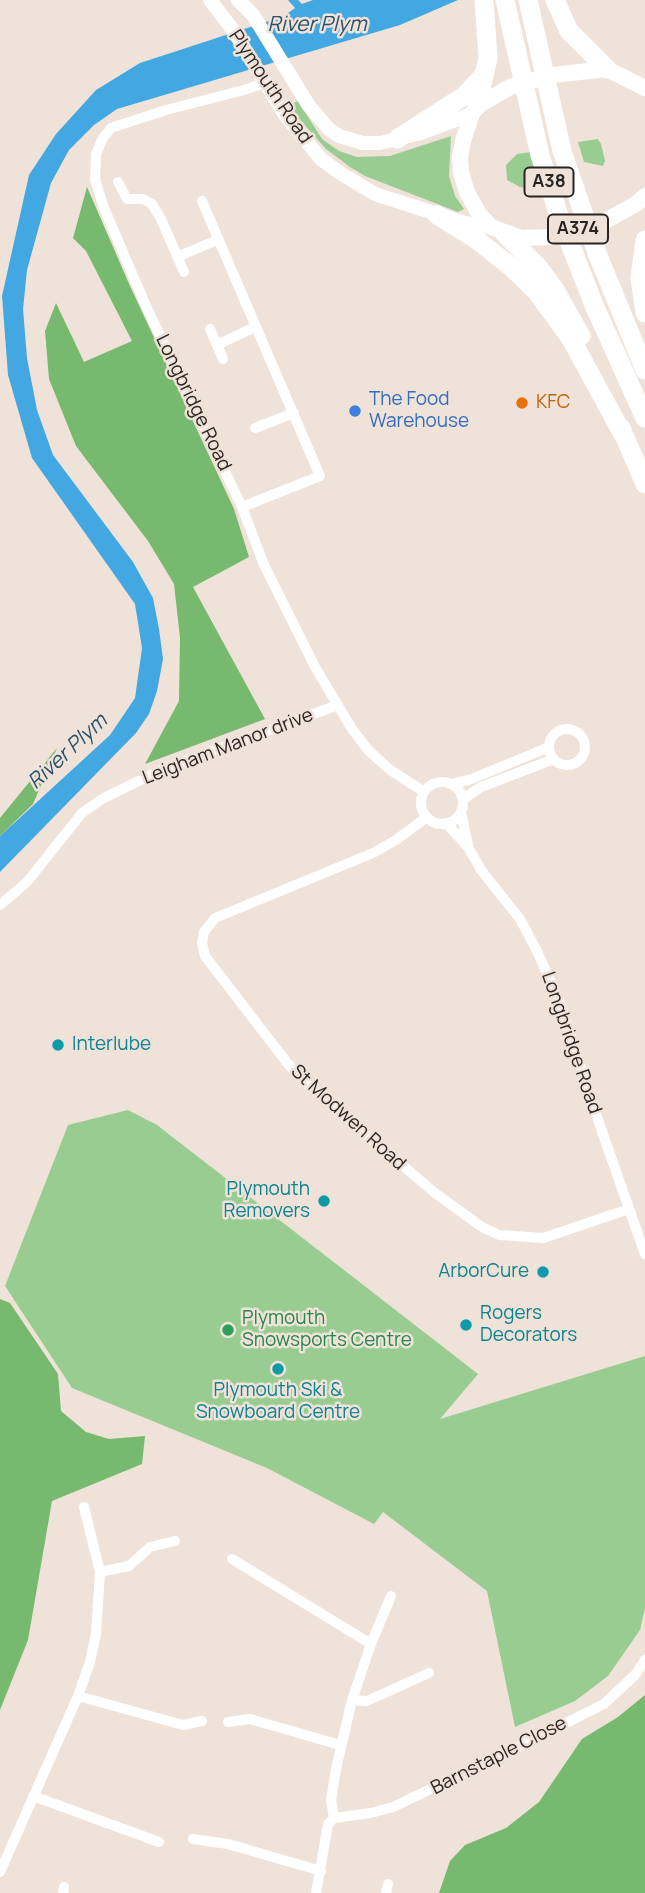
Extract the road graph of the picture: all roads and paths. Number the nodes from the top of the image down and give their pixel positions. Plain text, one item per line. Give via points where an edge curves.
1 (210, 0) edge
2 (238, 0) edge
3 (484, 0) edge
4 (505, 0) edge
5 (528, 0) edge
6 (555, 0) edge
7 (607, 69) junction
8 (484, 75) junction
9 (260, 76) junction
10 (629, 79) junction
11 (645, 88) edge
12 (645, 102) edge
13 (475, 110) junction
14 (397, 139) junction
15 (118, 182) dead end
16 (645, 196) edge
17 (202, 201) dead end
18 (437, 215) junction
19 (498, 231) junction
20 (217, 240) junction
21 (645, 240) edge
22 (177, 257) junction
23 (184, 272) dead end
24 (645, 313) edge
25 (255, 327) junction
26 (210, 329) dead end
27 (217, 345) junction
28 (223, 359) dead end
29 (645, 370) edge
30 (293, 413) junction
31 (645, 418) edge
32 (255, 428) dead end
33 (625, 438) junction
34 (645, 484) edge
35 (243, 507) junction
36 (338, 705) junction
37 (549, 747) junction
38 (554, 760) junction
39 (451, 784) junction
40 (424, 792) junction
41 (463, 799) junction
42 (461, 812) junction
43 (427, 817) junction
44 (446, 823) junction
45 (468, 847) junction
46 (0, 905) edge
47 (629, 1209) junction
48 (645, 1254) edge
49 (84, 1507) dead end
50 (175, 1541) dead end
51 (232, 1559) dead end
52 (100, 1572) junction
53 (391, 1597) dead end
54 (371, 1644) junction
55 (645, 1660) edge
56 (429, 1673) dead end
57 (78, 1696) junction
58 (352, 1700) junction
59 (202, 1721) dead end
60 (228, 1722) dead end
61 (340, 1745) junction
62 (33, 1796) junction
63 (334, 1818) junction
64 (193, 1839) dead end
65 (159, 1842) dead end
66 (321, 1871) junction
67 (0, 1872) edge
68 (316, 1893) edge

1 - 9 main road, Plymouth Road
2 - 14 main road, Plymouth Road via 253,15 309,106 329,129 363,143
3 - 8 highway via 488,58
4 - 31 highway, A38 via 558,213
5 - 29 highway, A38 via 562,151
6 - 7 highway via 569,31
7 - 10 main road
7 - 13 main road via 510,87
8 - 13 highway
8 - 14 highway via 464,96
9 - 18 main road, Plymouth Road via 307,145 340,173 375,194
9 - 35 street, Longbridge Road via 244,90 111,128 96,154 95,180 104,208
10 - 11 main road
10 - 12 main road
13 - 14 main road, Plymouth Road via 421,134
13 - 19 main road via 463,141 461,173 480,214
15 - 22 street via 127,199 152,204
16 - 19 main road, A374 via 622,214 550,237 521,238
17 - 20 street
18 - 19 main road, Plymouth Road
18 - 33 highway via 477,240 536,292 571,339
19 - 33 highway via 538,267 555,290 583,340
20 - 22 street
20 - 25 street
21 - 24 highway via 640,278
22 - 23 street
25 - 27 street
25 - 30 street
26 - 27 street
27 - 28 street
30 - 32 street
30 - 35 street via 320,476
33 - 34 highway
35 - 36 street, Longbridge Road via 264,565
36 - 40 street, Longbridge Road via 368,750
36 - 46 street, Leigham Manor drive via 163,769 102,799 82,813 27,882
37 - 38 street
37 - 38 street via 556,733 566,729 577,731 584,740 580,760 570,765
37 - 39 street
38 - 41 street via 481,787
39 - 40 street via 436,782
39 - 41 street
40 - 43 street via 421,805
41 - 42 street
42 - 44 street
42 - 45 street, Longbridge Road
43 - 44 street
43 - 47 street, St Modwen Road via 373,853 215,918 204,932 205,956 307,1084 482,1227 499,1235 543,1238
44 - 45 street, Longbridge Road
45 - 47 street, Longbridge Road via 529,934 561,1005
47 - 48 street, Longbridge Road
49 - 52 street
50 - 52 street via 150,1547 129,1566
51 - 54 street
52 - 57 street via 96,1634
53 - 54 street
54 - 58 street
55 - 63 street, Barnstaple Close via 604,1704 405,1803
56 - 58 street via 367,1701
57 - 59 street via 180,1724
57 - 62 street
58 - 61 street
60 - 61 street via 250,1719
61 - 63 street via 331,1800
62 - 65 street
62 - 67 street
63 - 66 street via 328,1824
64 - 66 street via 228,1844
66 - 68 street

